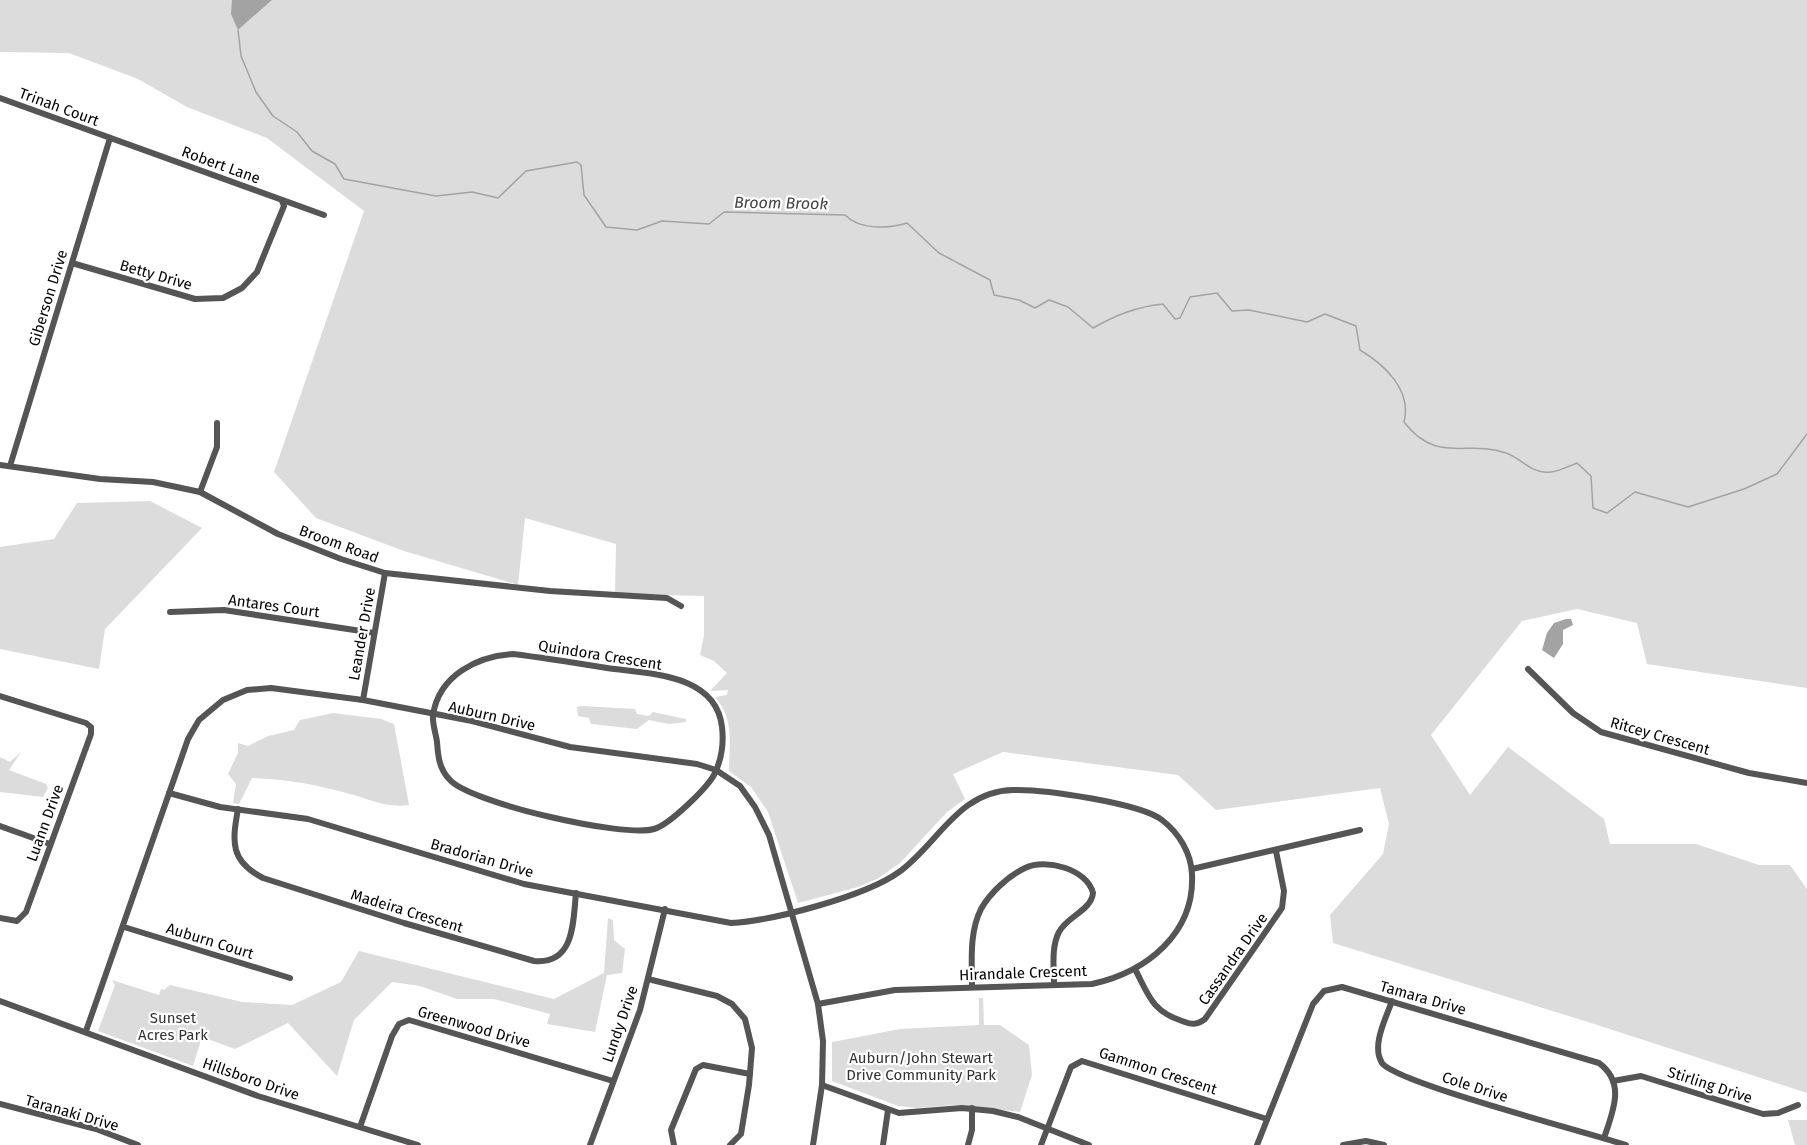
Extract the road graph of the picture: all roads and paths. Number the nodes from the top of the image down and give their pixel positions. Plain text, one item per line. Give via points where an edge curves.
1 (0, 98) edge
2 (110, 138) junction
3 (282, 201) junction
4 (324, 215) dead end
5 (72, 263) junction
6 (217, 423) dead end
7 (0, 465) edge
8 (10, 466) junction
9 (200, 492) junction
10 (385, 573) junction
11 (681, 606) dead end
12 (170, 612) dead end
13 (374, 633) junction
14 (1528, 669) dead end
15 (0, 696) edge
16 (363, 700) junction
17 (433, 715) junction
18 (716, 770) junction
19 (1807, 783) edge
20 (169, 793) junction
21 (238, 809) junction
22 (0, 826) edge
23 (1360, 830) dead end
24 (50, 844) junction
25 (1276, 851) junction
26 (1192, 868) junction
27 (576, 893) junction
28 (665, 909) junction
29 (791, 911) junction
30 (0, 918) edge
31 (124, 927) junction
32 (1135, 969) junction
33 (290, 978) dead end
34 (648, 980) junction
35 (1054, 985) junction
36 (972, 987) junction
37 (0, 1001) edge
38 (1392, 1001) junction
39 (818, 1004) junction
40 (86, 1031) junction
41 (750, 1074) junction
42 (613, 1081) junction
43 (1613, 1081) junction
44 (822, 1085) junction
45 (0, 1104) edge
46 (1798, 1105) dead end
47 (972, 1108) junction
48 (888, 1110) junction
49 (1267, 1119) junction
50 (360, 1127) junction
51 (1047, 1129) junction
52 (1604, 1138) junction
53 (138, 1145) edge
54 (418, 1145) edge
55 (590, 1145) edge
56 (674, 1145) edge
57 (730, 1145) edge
58 (813, 1145) edge
59 (883, 1145) edge
60 (968, 1145) edge
61 (1041, 1145) edge
62 (1089, 1145) edge
63 (1257, 1145) edge
64 (1343, 1145) edge
65 (1384, 1145) edge
66 (1626, 1145) edge

1 - 2 street, Trinah Court
2 - 3 street, Robert Lane
2 - 5 street, Giberson Drive
3 - 4 street, Robert Lane
3 - 5 street, Betty Drive via 284,207 257,272 242,288 223,298 195,299
5 - 8 street, Giberson Drive
6 - 9 street via 217,447
7 - 8 street, Broom Road
8 - 9 street, Broom Road via 164,484
9 - 10 street, Broom Road via 278,534
10 - 11 street, Broom Road via 550,591 667,598
10 - 13 street, Leander Drive
12 - 13 street, Antares Court via 233,611
13 - 16 street, Leander Drive
14 - 19 street, Ritcey Crescent via 1572,713 1600,732 1749,773
15 - 24 street, Luann Drive via 91,727 90,739
16 - 17 street, Auburn Drive
16 - 20 street, Auburn Drive via 271,688 231,696 208,711 194,728
17 - 18 street, Auburn Drive via 472,721 570,747
17 - 18 street via 440,764 453,783 554,819 610,828 654,829 667,823 710,782
17 - 18 street, Quindora Crescent via 458,673 473,662 498,655 536,657 679,679 704,692 718,710 723,747
18 - 29 street, Auburn Drive via 740,786 765,825
20 - 21 street, Bradorian Drive
20 - 31 street, Auburn Drive
21 - 27 street, Bradorian Drive via 308,819 524,884
21 - 27 street, Madeira Crescent via 234,837 237,854 263,878 534,961 548,961 568,946
22 - 24 street
23 - 25 street
24 - 30 street, Luann Drive via 26,912 14,922
25 - 26 street
25 - 32 street, Cassandra Drive via 1284,891 1282,908 1205,1019 1190,1024 1161,1012
26 - 29 street, Hirandale Crescent via 1175,832 1146,810 1012,789 966,804 913,860 883,882
26 - 32 street, Hirandale Crescent via 1193,893 1184,920 1170,941
27 - 28 street, Bradorian Drive
28 - 29 street, Bradorian Drive via 731,923
28 - 34 street, Lundy Drive
29 - 39 street, Auburn Drive
31 - 33 street, Auburn Court
31 - 40 street, Auburn Drive
32 - 35 street, Hirandale Crescent via 1092,984
34 - 41 street via 717,996 732,1004 749,1028
34 - 42 street, Lundy Drive
35 - 36 street, Hirandale Crescent
35 - 36 street via 1057,935 1066,922 1089,904 1092,890 1074,872 1039,865 1017,872 980,912 972,944
36 - 39 street, Hirandale Crescent via 895,990
37 - 40 street, Hillsboro Drive
38 - 43 street, Tamara Drive via 1584,1057 1605,1067
38 - 49 street, Tamara Drive via 1342,987 1320,994
38 - 52 street, Cole Drive via 1378,1046 1383,1063 1391,1071 1473,1100
39 - 44 street, Auburn Drive via 823,1041
40 - 50 street, Hillsboro Drive via 258,1096
41 - 56 street via 703,1065 696,1068 670,1132
41 - 57 street via 741,1134
42 - 50 street, Greenwood Drive via 409,1020 399,1024 392,1036
42 - 55 street, Lundy Drive
43 - 46 street, Stirling Drive via 1641,1076 1763,1114
43 - 52 street via 1616,1100
44 - 48 street
44 - 58 street, Auburn Drive
45 - 53 street, Taranaki Drive via 96,1129
47 - 48 street via 920,1113
47 - 51 street via 1006,1114
47 - 60 street
48 - 59 street
49 - 51 street, Gammon Crescent via 1082,1061 1071,1067
49 - 63 street, Tamara Drive
50 - 54 street
51 - 61 street, Gammon Crescent
51 - 62 street
52 - 66 street, Cole Drive
64 - 65 street via 1366,1141

